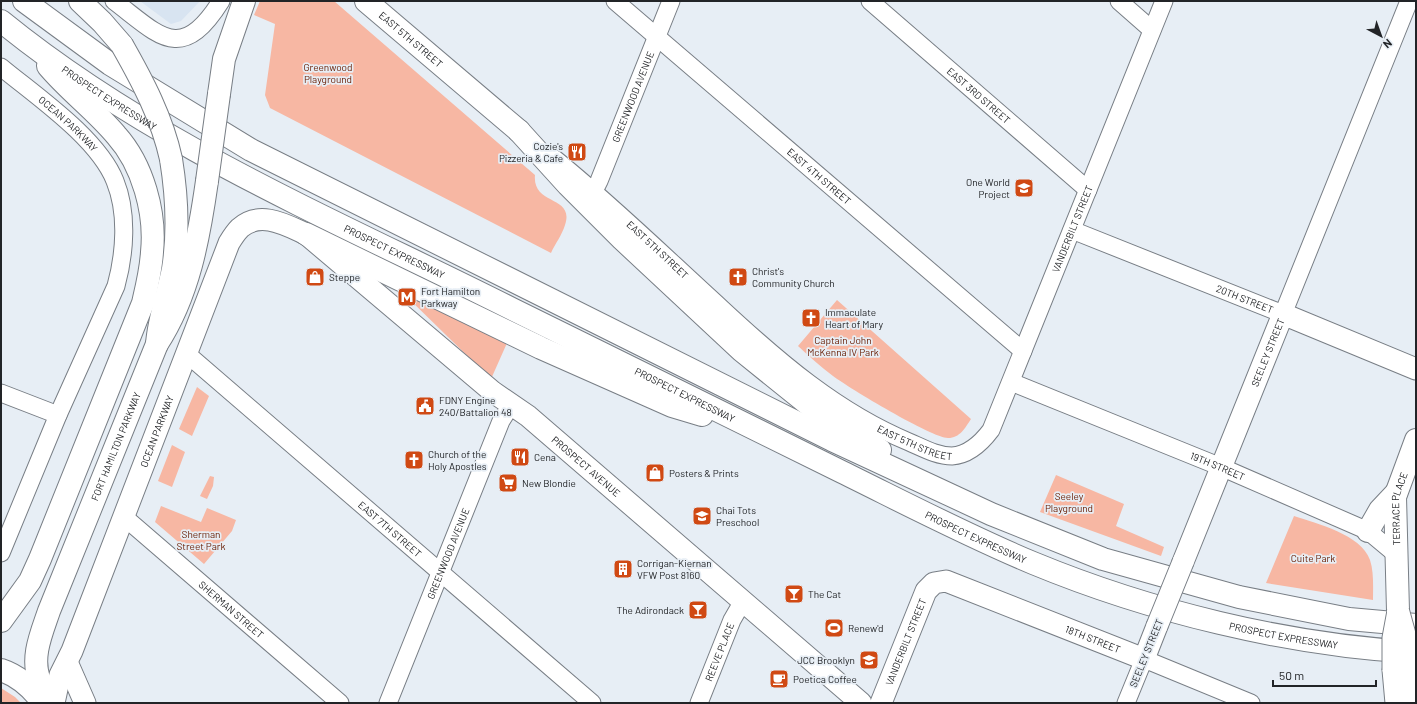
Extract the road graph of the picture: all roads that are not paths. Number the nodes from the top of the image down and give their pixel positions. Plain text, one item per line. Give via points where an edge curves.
1 (24, 1) edge
2 (80, 1) edge
3 (114, 1) edge
4 (221, 1) edge
5 (244, 1) edge
6 (366, 1) edge
7 (615, 1) edge
8 (672, 1) edge
9 (870, 1) edge
10 (1119, 1) edge
11 (1164, 1) edge
12 (1409, 1) edge
13 (1, 21) edge
14 (1152, 30) junction
15 (657, 37) junction
16 (29, 44) junction
17 (2, 69) edge
18 (519, 131) junction
19 (1088, 190) junction
20 (594, 191) junction
21 (1072, 230) junction
22 (306, 234) junction
23 (1283, 314) junction
24 (157, 344) junction
25 (1023, 351) junction
26 (187, 354) junction
27 (1416, 369) edge
28 (1011, 382) junction
29 (1, 393) edge
30 (511, 405) junction
31 (58, 415) junction
32 (761, 433) junction
33 (1416, 440) edge
34 (970, 450) joint
35 (1221, 467) junction
36 (1396, 493) junction
37 (961, 500) junction
38 (123, 516) junction
39 (1368, 531) junction
40 (1, 553) edge
41 (1407, 559) edge
42 (441, 573) junction
43 (934, 582) joint
44 (743, 602) junction
45 (1, 622) edge
46 (1416, 625) edge
47 (1144, 659) junction
48 (67, 662) junction
49 (1406, 664) edge
50 (1, 670) edge
51 (43, 703) edge
52 (53, 703) edge
53 (85, 703) edge
54 (340, 703) edge
55 (388, 703) edge
56 (592, 703) edge
57 (699, 703) edge
58 (861, 703) edge
59 (881, 703) edge
60 (1126, 703) edge
61 (1251, 703) edge
62 (1396, 703) edge
63 (1410, 703) edge

1 - 37 main road via 110,64 251,150 832,440
2 - 24 main road, bridge via 122,45 150,95 171,159 177,194 176,239 172,270 158,323
3 - 4 street via 158,34 173,39 194,33
5 - 24 main road, FORT HAMILTON PARKWAY, bridge via 224,59 208,181 191,266 169,325
6 - 18 main road, EAST 5TH STREET
7 - 15 street, EAST 4TH STREET
8 - 15 street, GREENWOOD AVENUE
9 - 19 street, EAST 3RD STREET
10 - 14 street
11 - 14 street, VANDERBILT STREET
12 - 23 street, SEELEY STREET
13 - 16 main road, PROSPECT EXPRESSWAY
14 - 19 street, VANDERBILT STREET
15 - 20 street, GREENWOOD AVENUE
15 - 25 street, EAST 4TH STREET
16 - 32 main road, PROSPECT EXPRESSWAY via 111,100 181,143 242,176
16 - 45 main road via 64,86 106,124 128,151 143,183 148,204 152,251 140,310 40,559 30,581
17 - 31 street, OCEAN PARKWAY via 86,139 106,164 115,180 120,197 123,250 116,286
18 - 20 street, EAST 5TH STREET
18 - 37 main road via 622,239 742,351 809,404
19 - 21 street, VANDERBILT STREET
20 - 34 street, EAST 5TH STREET via 764,348 827,398 901,439 938,454 953,456
21 - 23 street, 20TH STREET
21 - 25 street, VANDERBILT STREET
22 - 26 street, OCEAN PARKWAY via 269,219 255,220 240,228 229,243
22 - 30 street, PROSPECT AVENUE
22 - 32 main road via 541,348 672,406
23 - 27 street, 20TH STREET
23 - 35 street, SEELEY STREET
24 - 52 main road, FORT HAMILTON PARKWAY via 38,644 36,656 39,680
25 - 28 street, VANDERBILT STREET
26 - 38 street, OCEAN PARKWAY
26 - 42 street, EAST 7TH STREET
28 - 34 street, VANDERBILT STREET via 991,430 982,442
28 - 35 street, 19TH STREET
29 - 31 street
30 - 42 street, GREENWOOD AVENUE via 501,421
30 - 44 street, PROSPECT AVENUE via 528,416
31 - 40 street, OCEAN PARKWAY
32 - 49 main road, PROSPECT EXPRESSWAY via 1034,563 1137,601 1258,632 1371,650
33 - 36 main road, TERRACE PLACE
35 - 39 street, 19TH STREET
35 - 47 street, SEELEY STREET, bridge
36 - 39 main road via 1380,510
36 - 41 main road, TERRACE PLACE
37 - 46 main road via 1046,538 1103,559 1239,598 1349,619
38 - 48 street, OCEAN PARKWAY
38 - 54 street, SHERMAN STREET
39 - 41 street, 19TH STREET
41 - 49 main road, TERRACE PLACE, bridge via 1398,606 1406,640
42 - 55 street, GREENWOOD AVENUE
42 - 56 street, EAST 7TH STREET
43 - 47 street, 18TH STREET via 946,581
43 - 59 street, VANDERBILT STREET via 926,592
44 - 57 street, REEVE PLACE via 732,620
44 - 58 street, PROSPECT AVENUE
47 - 60 street, SEELEY STREET
47 - 61 street, 18TH STREET
48 - 52 street, OCEAN PARKWAY via 60,675
48 - 53 street
49 - 62 street
49 - 63 main road, TERRACE PLACE
50 - 51 main road via 29,686

